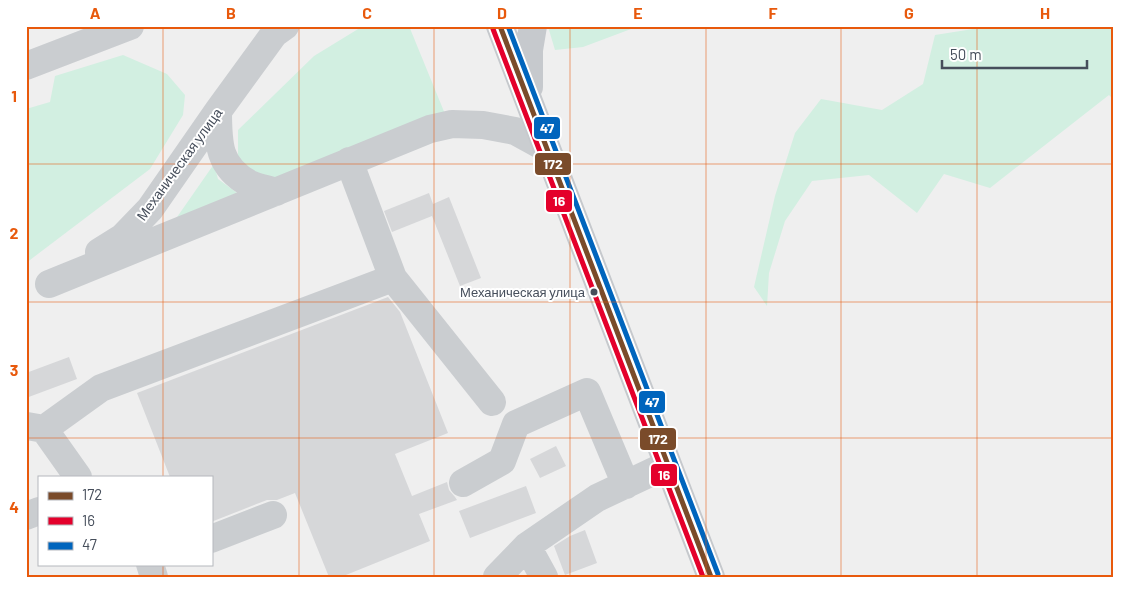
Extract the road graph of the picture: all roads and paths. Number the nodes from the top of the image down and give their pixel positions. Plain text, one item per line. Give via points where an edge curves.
1 (130, 26) edge
2 (500, 26) edge
3 (532, 26) edge
4 (271, 29) edge
5 (26, 66) edge
6 (529, 104) junction
7 (218, 111) junction
8 (546, 148) junction
9 (349, 161) junction
10 (276, 192) junction
11 (393, 278) junction
12 (38, 288) edge
13 (492, 402) dead end
14 (35, 427) edge
15 (667, 465) junction
16 (77, 476) edge
17 (463, 483) dead end
18 (626, 485) junction
19 (38, 511) edge
20 (273, 515) dead end
21 (26, 516) edge
22 (212, 539) edge
23 (527, 546) junction
24 (497, 577) edge
25 (544, 577) edge
26 (711, 577) edge

1 - 5 street
2 - 6 main road
3 - 6 main road
4 - 7 street, Механическая улица
6 - 8 main road
7 - 10 street via 220,153 231,171 251,185
7 - 12 street, Механическая улица via 135,226 123,237
8 - 9 street via 515,131 452,124 430,129
8 - 15 main road
9 - 10 street
9 - 11 street
10 - 12 street
11 - 13 street
11 - 14 street via 101,388
14 - 16 street
15 - 18 street
15 - 26 main road
17 - 18 street via 502,461 516,424 587,392
18 - 23 street via 597,498
19 - 21 street
20 - 22 street
23 - 24 street
23 - 25 street

